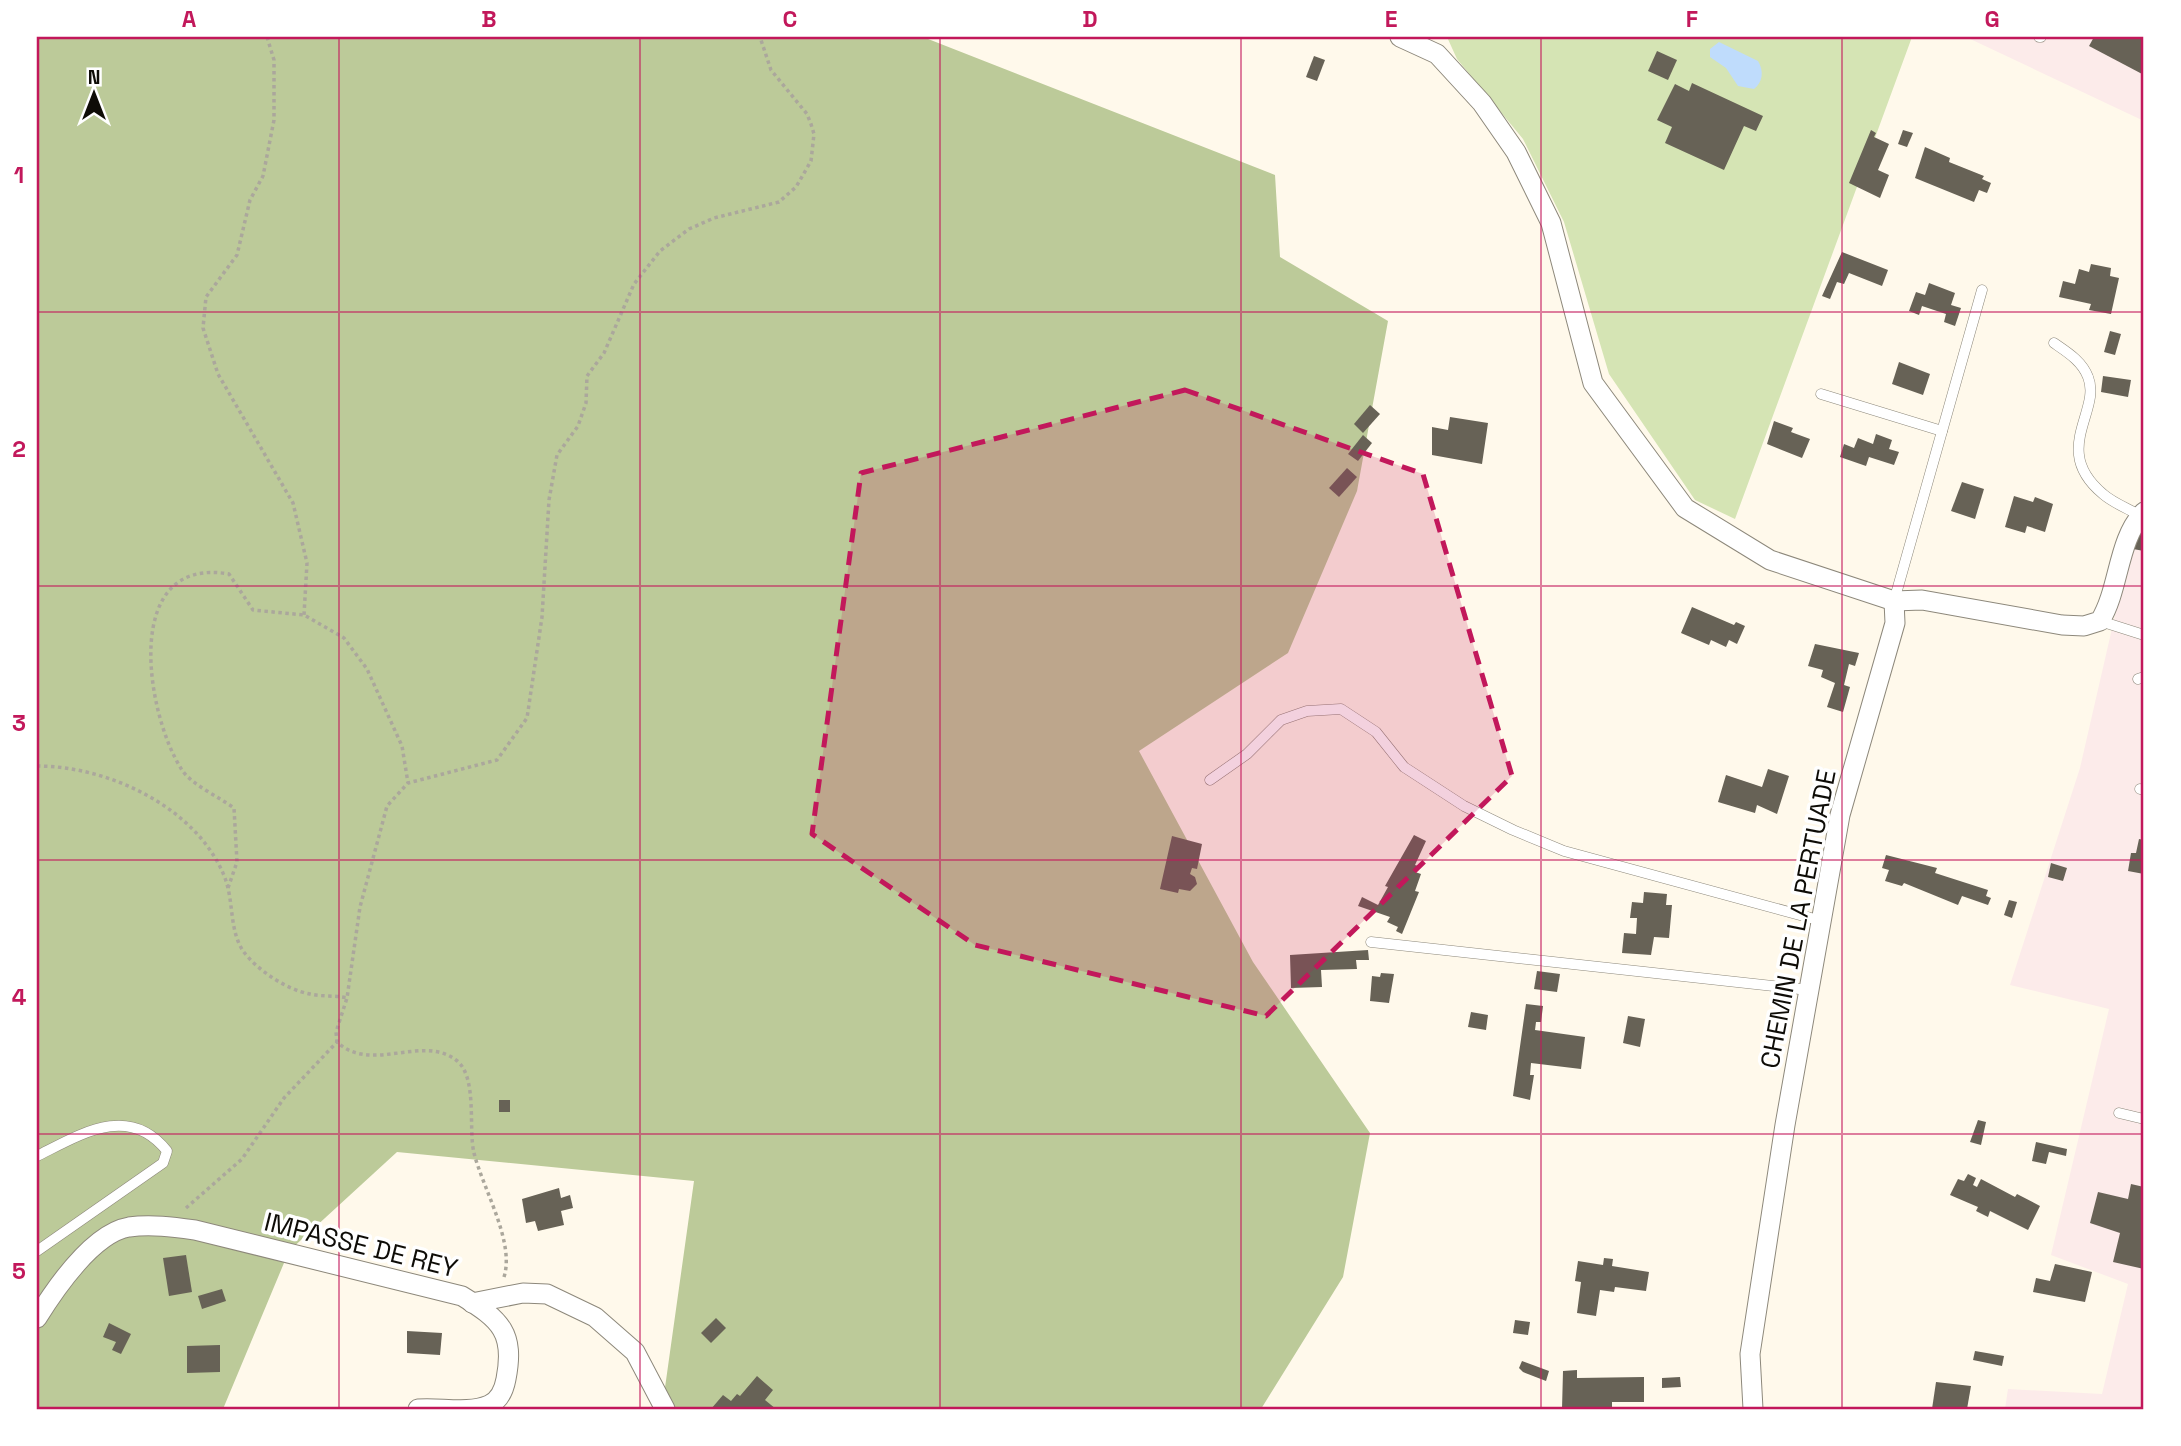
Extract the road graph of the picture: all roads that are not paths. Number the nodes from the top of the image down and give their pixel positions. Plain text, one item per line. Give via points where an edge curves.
1 (1400, 37) edge
2 (1982, 290) dead end
3 (2054, 343) dead end
4 (1821, 394) dead end
5 (1942, 431) junction
6 (2143, 514) edge
7 (1894, 601) junction
8 (2100, 621) junction
9 (2144, 635) edge
10 (1210, 780) dead end
11 (1822, 921) junction
12 (1371, 942) dead end
13 (1809, 990) junction
14 (2119, 1113) dead end
15 (2144, 1119) edge
16 (37, 1156) edge
17 (37, 1251) edge
18 (472, 1303) junction
19 (37, 1318) edge
20 (418, 1409) edge
21 (665, 1409) edge
22 (1753, 1409) edge

1 - 7 street via 1437,54 1482,103 1516,152 1551,223 1593,383 1685,508 1770,560
2 - 5 lane
3 - 6 lane via 2070,354 2091,387 2078,436 2081,460 2102,494
4 - 5 lane
5 - 7 lane
6 - 8 street via 2133,525
7 - 8 street via 1922,600 2062,625
7 - 11 street, CHEMIN DE LA PERTUADE via 1895,623 1840,816
8 - 9 lane
10 - 11 lane via 1247,754 1281,720 1307,711 1340,709 1376,732 1404,767 1464,806 1513,830 1564,851
11 - 13 street, CHEMIN DE LA PERTUADE
12 - 13 lane
13 - 22 street, CHEMIN DE LA PERTUADE via 1750,1354
14 - 15 lane
16 - 17 lane via 115,1123 154,1134 167,1151 163,1163
18 - 19 street, IMPASSE DE REY via 462,1296 195,1230 128,1227 84,1256
18 - 20 street, IMPASSE DE REY via 508,1338 511,1353 503,1393 478,1408
18 - 21 street via 523,1293 547,1294 595,1317 635,1352

